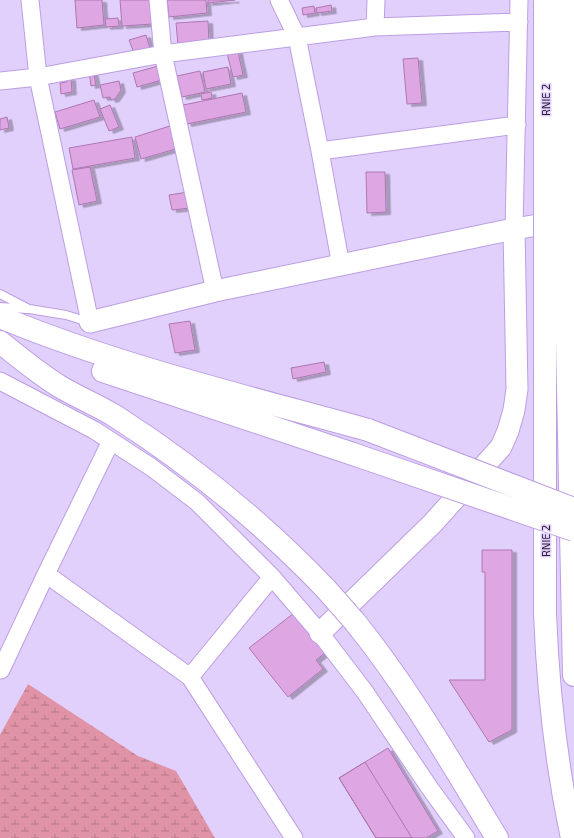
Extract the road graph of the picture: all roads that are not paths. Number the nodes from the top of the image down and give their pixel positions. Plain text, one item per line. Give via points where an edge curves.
1 (30, 0) edge
2 (158, 0) edge
3 (279, 0) edge
4 (376, 0) edge
5 (520, 0) edge
6 (544, 0) edge
7 (566, 0) edge
8 (519, 22) junction
9 (375, 27) junction
10 (297, 36) junction
11 (163, 54) junction
12 (38, 77) junction
13 (0, 81) edge
14 (517, 125) junction
15 (320, 151) junction
16 (555, 199) junction
17 (574, 219) edge
18 (514, 229) junction
19 (555, 243) junction
20 (341, 266) junction
21 (216, 291) junction
22 (0, 294) edge
23 (0, 307) edge
24 (29, 309) junction
25 (0, 317) edge
26 (90, 322) junction
27 (0, 335) edge
28 (0, 342) edge
29 (1, 385) edge
30 (111, 441) junction
31 (574, 508) edge
32 (574, 530) edge
33 (46, 574) junction
34 (272, 577) junction
35 (320, 632) junction
36 (0, 669) edge
37 (574, 675) edge
38 (190, 677) junction
39 (294, 838) edge
40 (466, 838) edge
41 (497, 838) edge
42 (572, 838) edge

1 - 12 street
2 - 11 street
3 - 10 street
4 - 9 street
5 - 8 street
6 - 16 highway, RNIE 2 / RNIE 2
7 - 16 highway, RNIE 2 / RNIE 2
8 - 9 street
8 - 14 street
9 - 10 street
10 - 11 street
10 - 15 street
11 - 12 street
11 - 21 street
12 - 13 street
12 - 26 street
14 - 15 street
14 - 18 street
15 - 20 street
16 - 19 highway, RNIE 2, bridge
17 - 18 street
18 - 20 street
18 - 35 street via 517,389 514,410 501,447 433,523
19 - 37 highway, RNIE 2
19 - 42 highway, RNIE 2 / RNIE 2 via 545,614 552,723
20 - 21 street
21 - 26 street
22 - 24 lane
23 - 24 lane
24 - 26 lane
25 - 31 highway, bridge via 126,363 368,430
27 - 32 highway, bridge
28 - 41 highway, bridge via 58,385 114,416 198,474 292,554 326,589 381,655 426,721
29 - 30 street via 73,418
30 - 33 street
30 - 34 street via 197,502
33 - 36 street
33 - 38 street
34 - 35 street
34 - 38 street
35 - 40 street via 365,692
38 - 39 street

